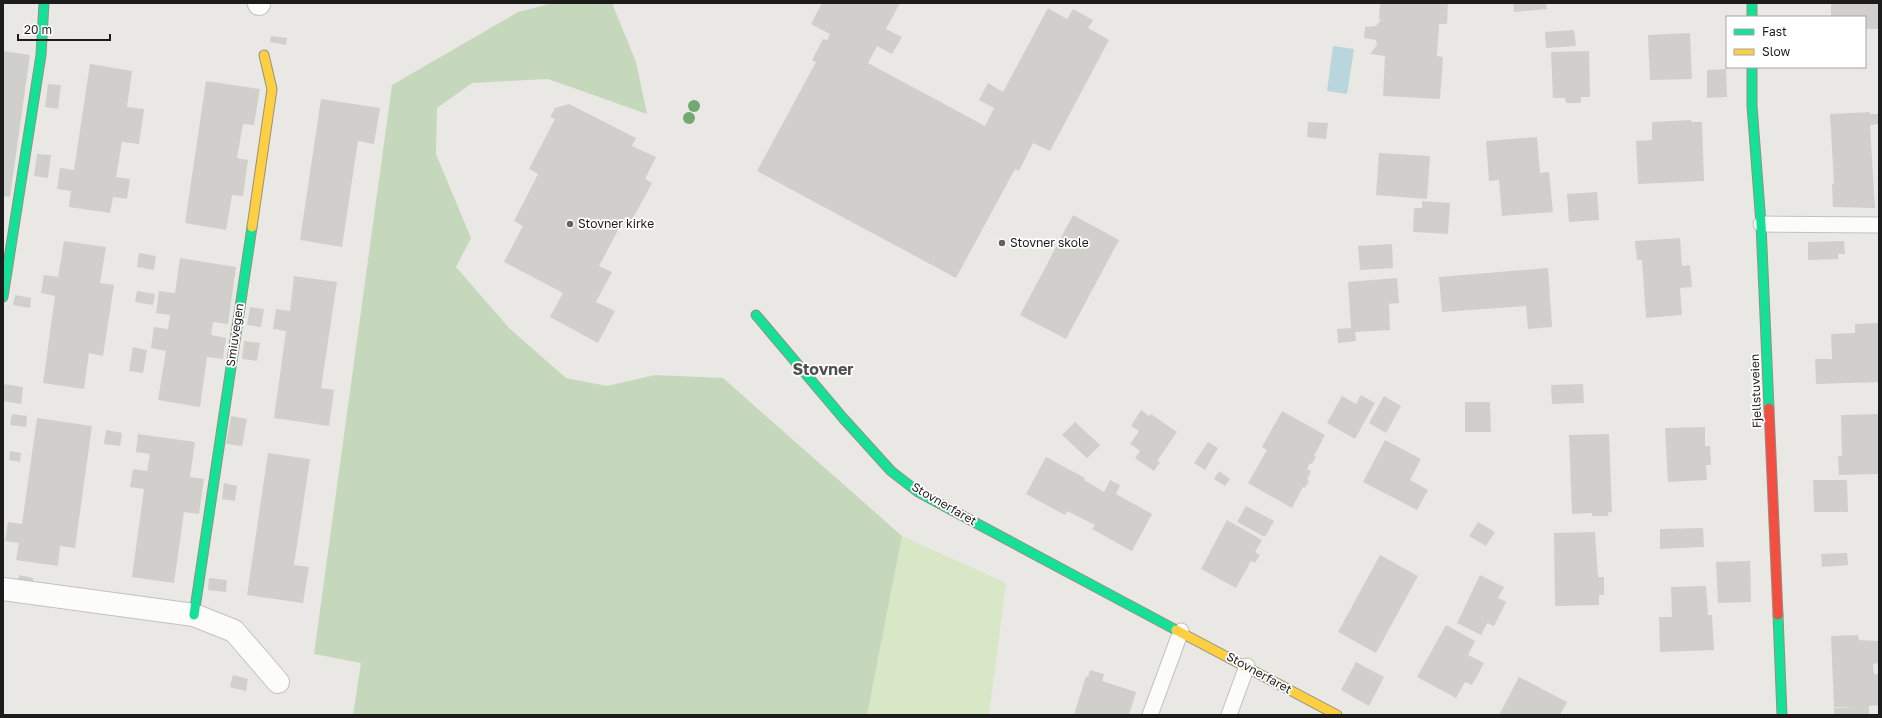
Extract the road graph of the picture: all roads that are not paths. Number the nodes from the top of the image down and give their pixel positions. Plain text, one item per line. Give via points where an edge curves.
1 (44, 3) edge
2 (1752, 3) edge
3 (1752, 16) edge
4 (264, 55) dead end
5 (1752, 68) edge
6 (1761, 224) junction
7 (1879, 226) edge
8 (3, 297) edge
9 (756, 315) dead end
10 (3, 589) edge
11 (194, 615) junction
12 (1181, 631) junction
13 (1247, 666) junction
14 (278, 682) dead end
15 (1150, 715) edge
16 (1229, 715) edge
17 (1337, 715) edge
18 (1782, 715) edge

1 - 8 street via 41,55
2 - 3 street
4 - 11 street, Smiuvegen via 272,89
5 - 6 street, Fjellstuveien via 1752,106
6 - 7 lane
6 - 18 street, Fjellstuveien
9 - 12 street, Stovnerfaret via 890,471 918,492
10 - 11 street
11 - 14 street via 234,631
12 - 13 street, Stovnerfaret
12 - 15 lane
13 - 16 lane
13 - 17 street, Stovnerfaret

